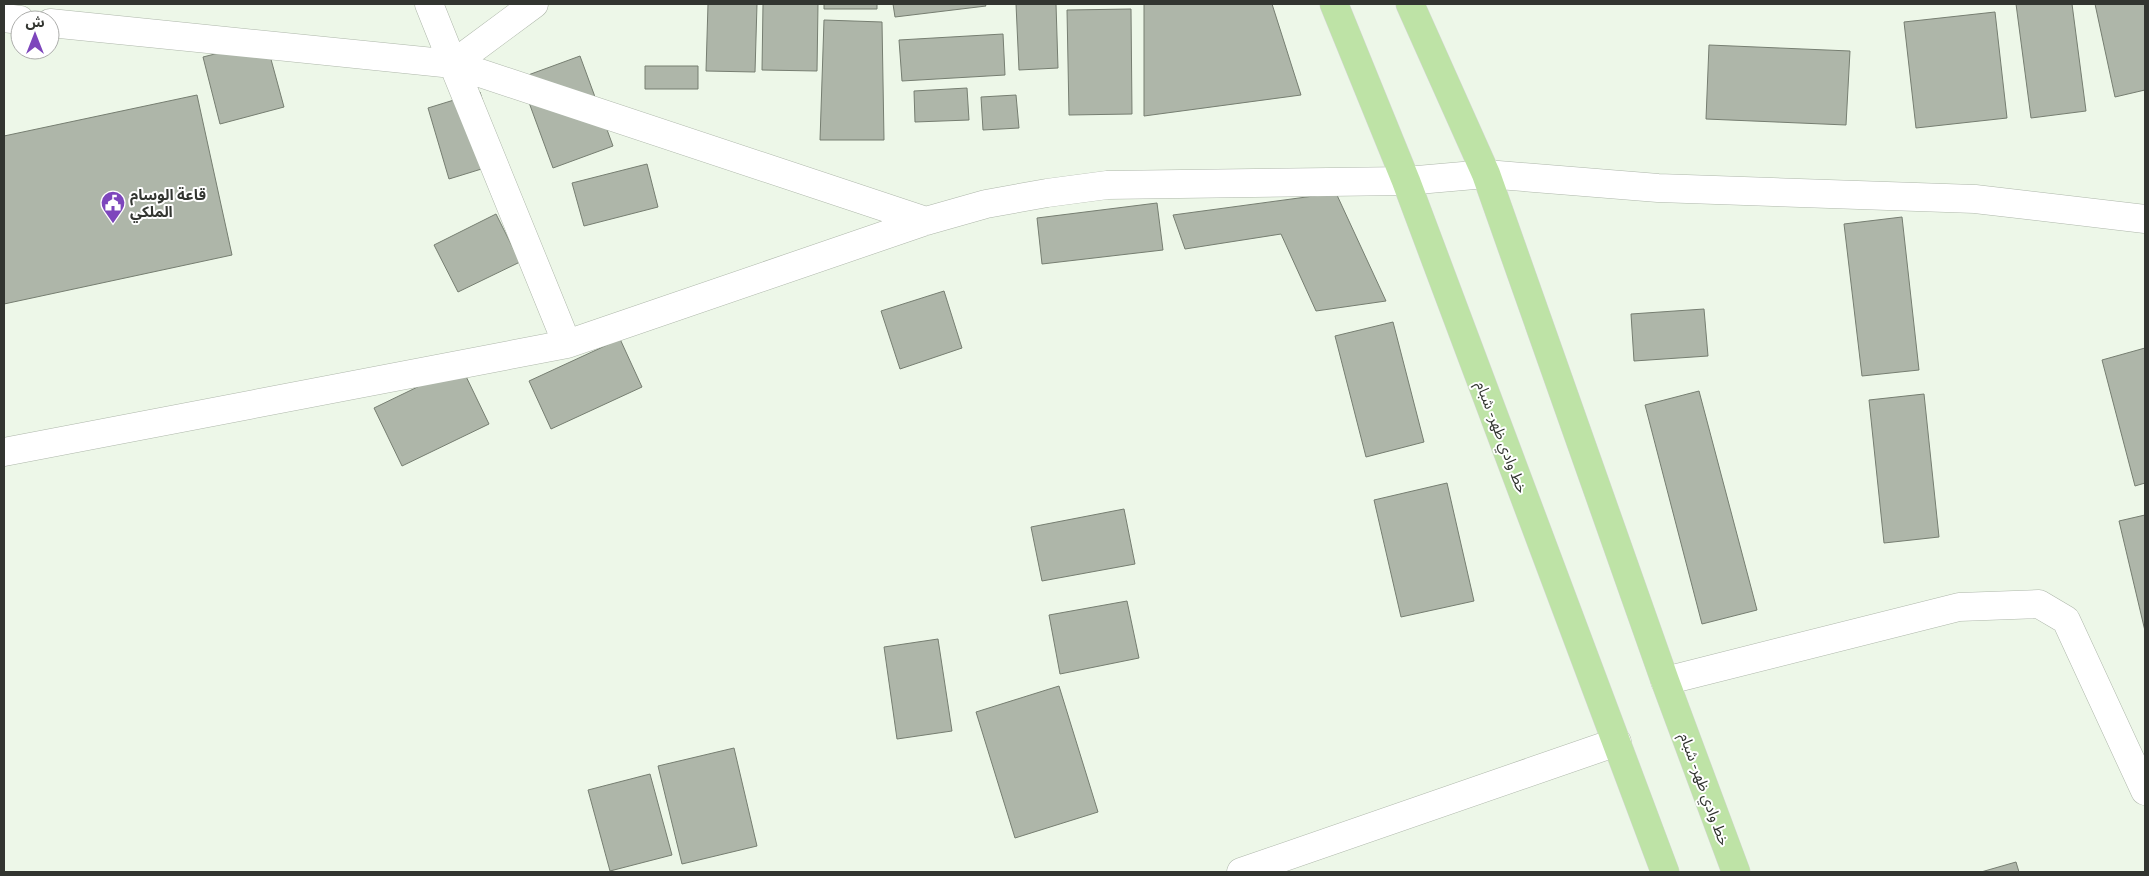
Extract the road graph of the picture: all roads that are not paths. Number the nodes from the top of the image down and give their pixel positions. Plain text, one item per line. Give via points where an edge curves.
1 (429, 4) edge
2 (534, 4) edge
3 (1334, 4) edge
4 (1410, 4) edge
5 (60, 25) edge
6 (453, 64) junction
7 (1486, 174) junction
8 (1406, 181) junction
9 (2145, 218) edge
10 (926, 221) junction
11 (566, 344) junction
12 (4, 452) edge
13 (1665, 682) junction
14 (1617, 742) junction
15 (2145, 791) edge
16 (1241, 872) edge
17 (1665, 872) edge
18 (1736, 872) edge

1 - 6 street
2 - 6 street
3 - 8 main road, خط وادي ظهر - شبام
4 - 7 main road, خط وادي ظهر - شبام
5 - 6 street
6 - 10 street
6 - 11 street
7 - 8 street
7 - 9 street via 1658,188 1976,199
7 - 13 main road, خط وادي ظهر - شبام
8 - 10 street via 1107,185 986,204
8 - 14 main road, خط وادي ظهر - شبام
10 - 11 street
11 - 12 street
13 - 15 street via 1959,607 2040,604 2066,620
13 - 18 main road, خط وادي ظهر - شبام
14 - 16 street
14 - 17 main road, خط وادي ظهر - شبام

